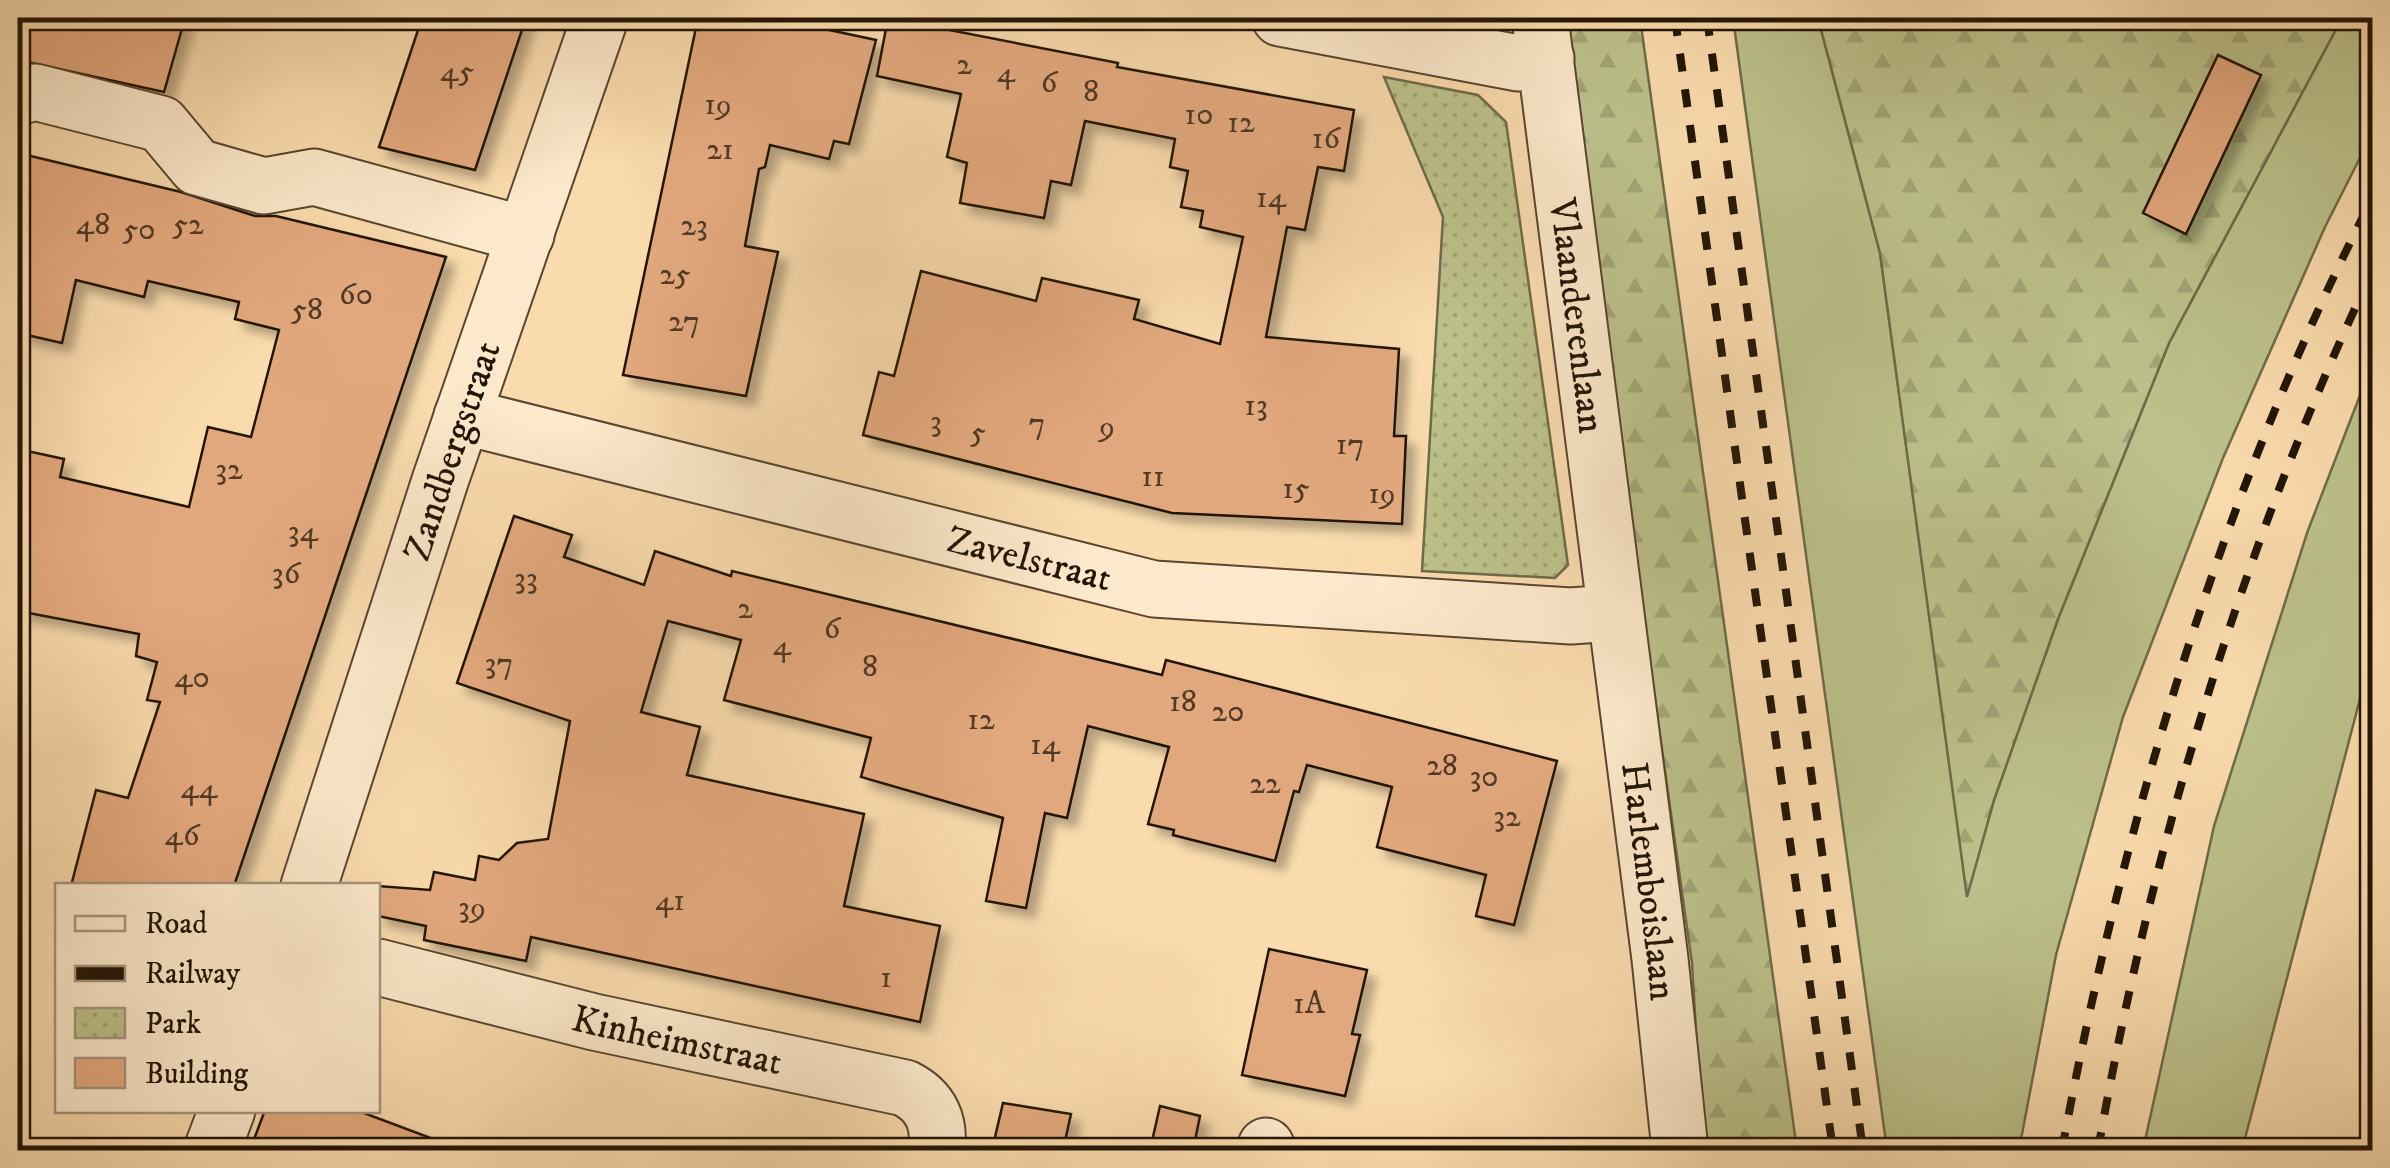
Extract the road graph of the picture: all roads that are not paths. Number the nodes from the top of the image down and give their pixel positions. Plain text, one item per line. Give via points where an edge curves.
1 (600, 18) edge
2 (1280, 18) edge
3 (1543, 38) edge
4 (18, 97) edge
5 (526, 235) junction
6 (462, 416) junction
7 (1612, 613) junction
8 (310, 883) edge
9 (380, 967) edge
10 (226, 1113) edge
11 (212, 1150) edge
12 (936, 1150) edge
13 (1680, 1150) edge

1 - 5 street, Zandbergstraat
2 - 3 street via 1518,63
3 - 7 street, Vlaanderenlaan
4 - 5 street via 35,92 161,124 197,167 264,186 314,177
5 - 6 street, Zandbergstraat
6 - 7 street, Zavelstraat via 1154,589 1571,616
6 - 8 street, Zandbergstraat
7 - 13 street, Harlemboislaan
9 - 12 street, Kinheimstraat via 594,1022 905,1088 936,1119
10 - 11 street

